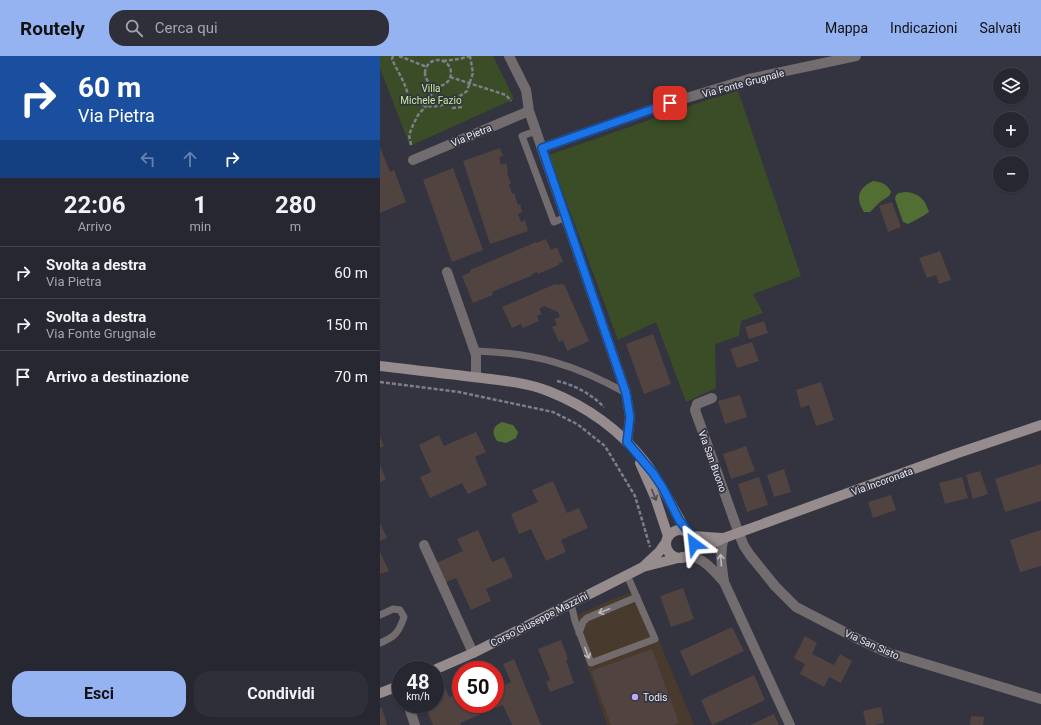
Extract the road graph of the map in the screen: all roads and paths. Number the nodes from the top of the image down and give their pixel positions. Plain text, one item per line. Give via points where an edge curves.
1 (393, 56) edge
2 (399, 56) edge
3 (470, 56) edge
4 (509, 56) edge
5 (856, 56) edge
6 (443, 61) junction
7 (427, 68) junction
8 (450, 77) junction
9 (469, 83) junction
10 (435, 86) junction
11 (453, 101) junction
12 (511, 101) dead end
13 (426, 106) junction
14 (462, 107) dead end
15 (529, 111) junction
16 (536, 131) junction
17 (411, 145) dead end
18 (542, 148) junction
19 (413, 160) dead end
20 (566, 217) junction
21 (448, 272) dead end
22 (475, 351) junction
23 (380, 366) edge
24 (476, 377) junction
25 (556, 381) dead end
26 (380, 382) edge
27 (626, 393) junction
28 (712, 398) dead end
29 (608, 410) dead end
30 (1041, 425) edge
31 (629, 444) junction
32 (689, 534) junction
33 (739, 534) junction
34 (724, 538) junction
35 (667, 539) junction
36 (424, 545) dead end
37 (685, 556) junction
38 (652, 558) junction
39 (643, 567) junction
40 (627, 575) junction
41 (724, 582) junction
42 (637, 597) junction
43 (571, 603) junction
44 (380, 614) edge
45 (580, 633) junction
46 (380, 643) edge
47 (473, 652) junction
48 (444, 665) edge
49 (392, 688) edge
50 (380, 693) edge
51 (1041, 698) edge
52 (411, 713) edge
53 (415, 725) edge
54 (790, 725) edge

1 - 13 path via 392,59 407,87 408,96
2 - 7 path
3 - 6 path
3 - 9 path via 473,73
4 - 15 street via 526,90
5 - 18 street, Via Fonte Grugnale via 749,80 670,103
6 - 7 path via 432,62
6 - 8 path via 449,66
7 - 10 path via 426,78
8 - 9 path
8 - 10 path via 443,85
9 - 11 path via 467,92
9 - 12 path via 506,95
10 - 13 path
11 - 13 path via 435,108
11 - 14 path via 453,108
13 - 17 path via 412,125 409,135
15 - 16 street
15 - 19 street, Via Pietra
16 - 18 street
16 - 20 lane via 522,136 554,222
18 - 20 street
20 - 27 street
21 - 22 street
22 - 24 street
22 - 27 lane via 528,355 553,361 585,372
23 - 24 main road
24 - 31 main road via 547,391 600,418
25 - 29 path via 571,384
26 - 38 path via 466,393 553,412 577,424 605,446 635,496
27 - 31 street via 630,417
28 - 33 street, Via San Buono via 697,404 695,410
30 - 33 main road, Via Incoronata
31 - 32 main road via 653,473
31 -> 35 main road via 643,468
32 - 34 main road, Via Incoronata
32 - 35 main road via 679,530 671,533
32 - 37 main road via 694,544
33 - 34 main road, Via Incoronata
33 - 51 street, Via San Sisto via 750,555 796,607 886,652
34 - 37 main road, Via Incoronata
41 -> 34 street via 721,560
35 - 37 main road via 670,554
35 - 38 main road, Corso Giuseppe Mazzini
36 - 47 street
37 - 39 main road, Corso Giuseppe Mazzini
37 - 41 street via 698,558
38 - 39 main road, Corso Giuseppe Mazzini
39 - 40 main road, Corso Giuseppe Mazzini
40 - 42 lane
40 - 43 main road, Corso Giuseppe Mazzini
41 - 54 street
42 -> 45 lane via 587,618
45 -> 42 lane via 591,663 655,639
43 - 45 lane
43 - 47 main road, Corso Giuseppe Mazzini
44 - 46 lane via 393,609 400,610 404,617 399,630 388,640
47 - 48 main road, Corso Giuseppe Mazzini
49 - 50 main road
52 - 53 street

